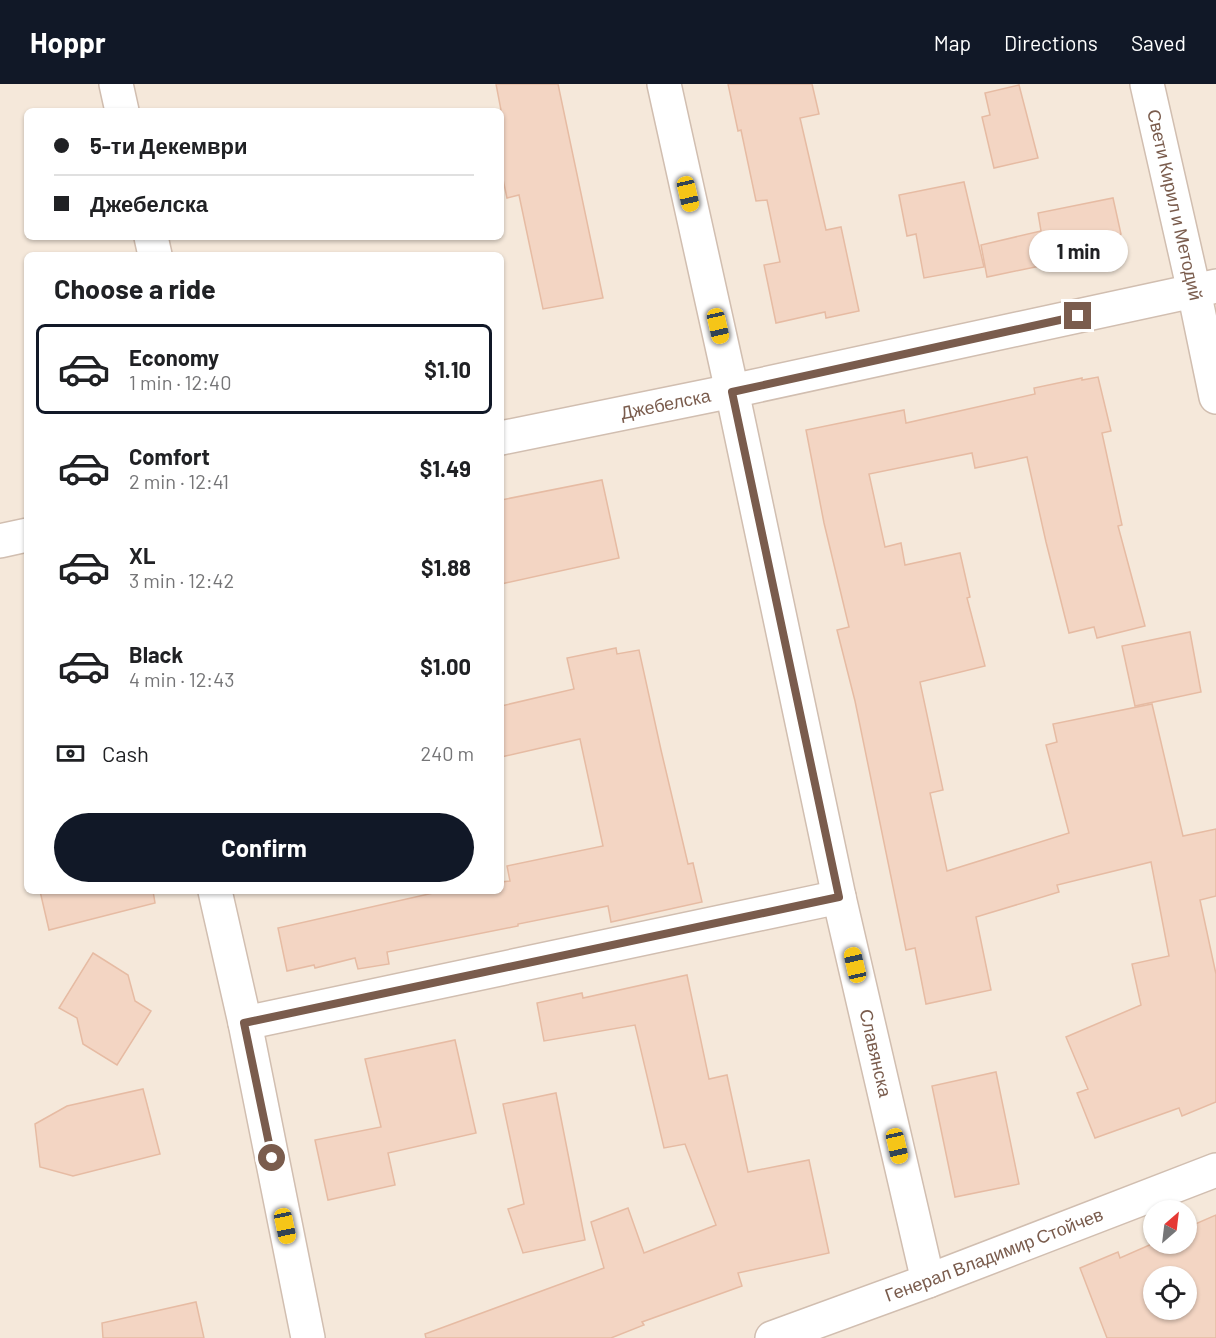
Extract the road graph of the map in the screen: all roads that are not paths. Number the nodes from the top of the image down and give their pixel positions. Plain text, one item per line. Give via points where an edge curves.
1 (116, 84) edge
2 (664, 84) edge
3 (1147, 84) edge
4 (121, 108) edge
5 (1205, 289) edge
6 (732, 392) junction
7 (1216, 398) edge
8 (504, 437) edge
9 (24, 536) edge
10 (0, 542) edge
11 (216, 894) edge
12 (839, 897) junction
13 (244, 1023) junction
14 (1216, 1170) edge
15 (928, 1281) junction
16 (308, 1338) edge
17 (772, 1338) edge

1 - 4 street
2 - 6 street, Славянска
3 - 5 street, Свети Кирил и Методий
5 - 6 street, Джебелска
5 - 7 street, Свети Кирил и Методий
6 - 8 street, Джебелска
6 - 12 street, Славянска
9 - 10 street
11 - 13 street
12 - 13 street
12 - 15 street, Славянска
13 - 16 street
14 - 15 street, Генерал Владимир Стойчев
15 - 17 street, Генерал Владимир Стойчев

